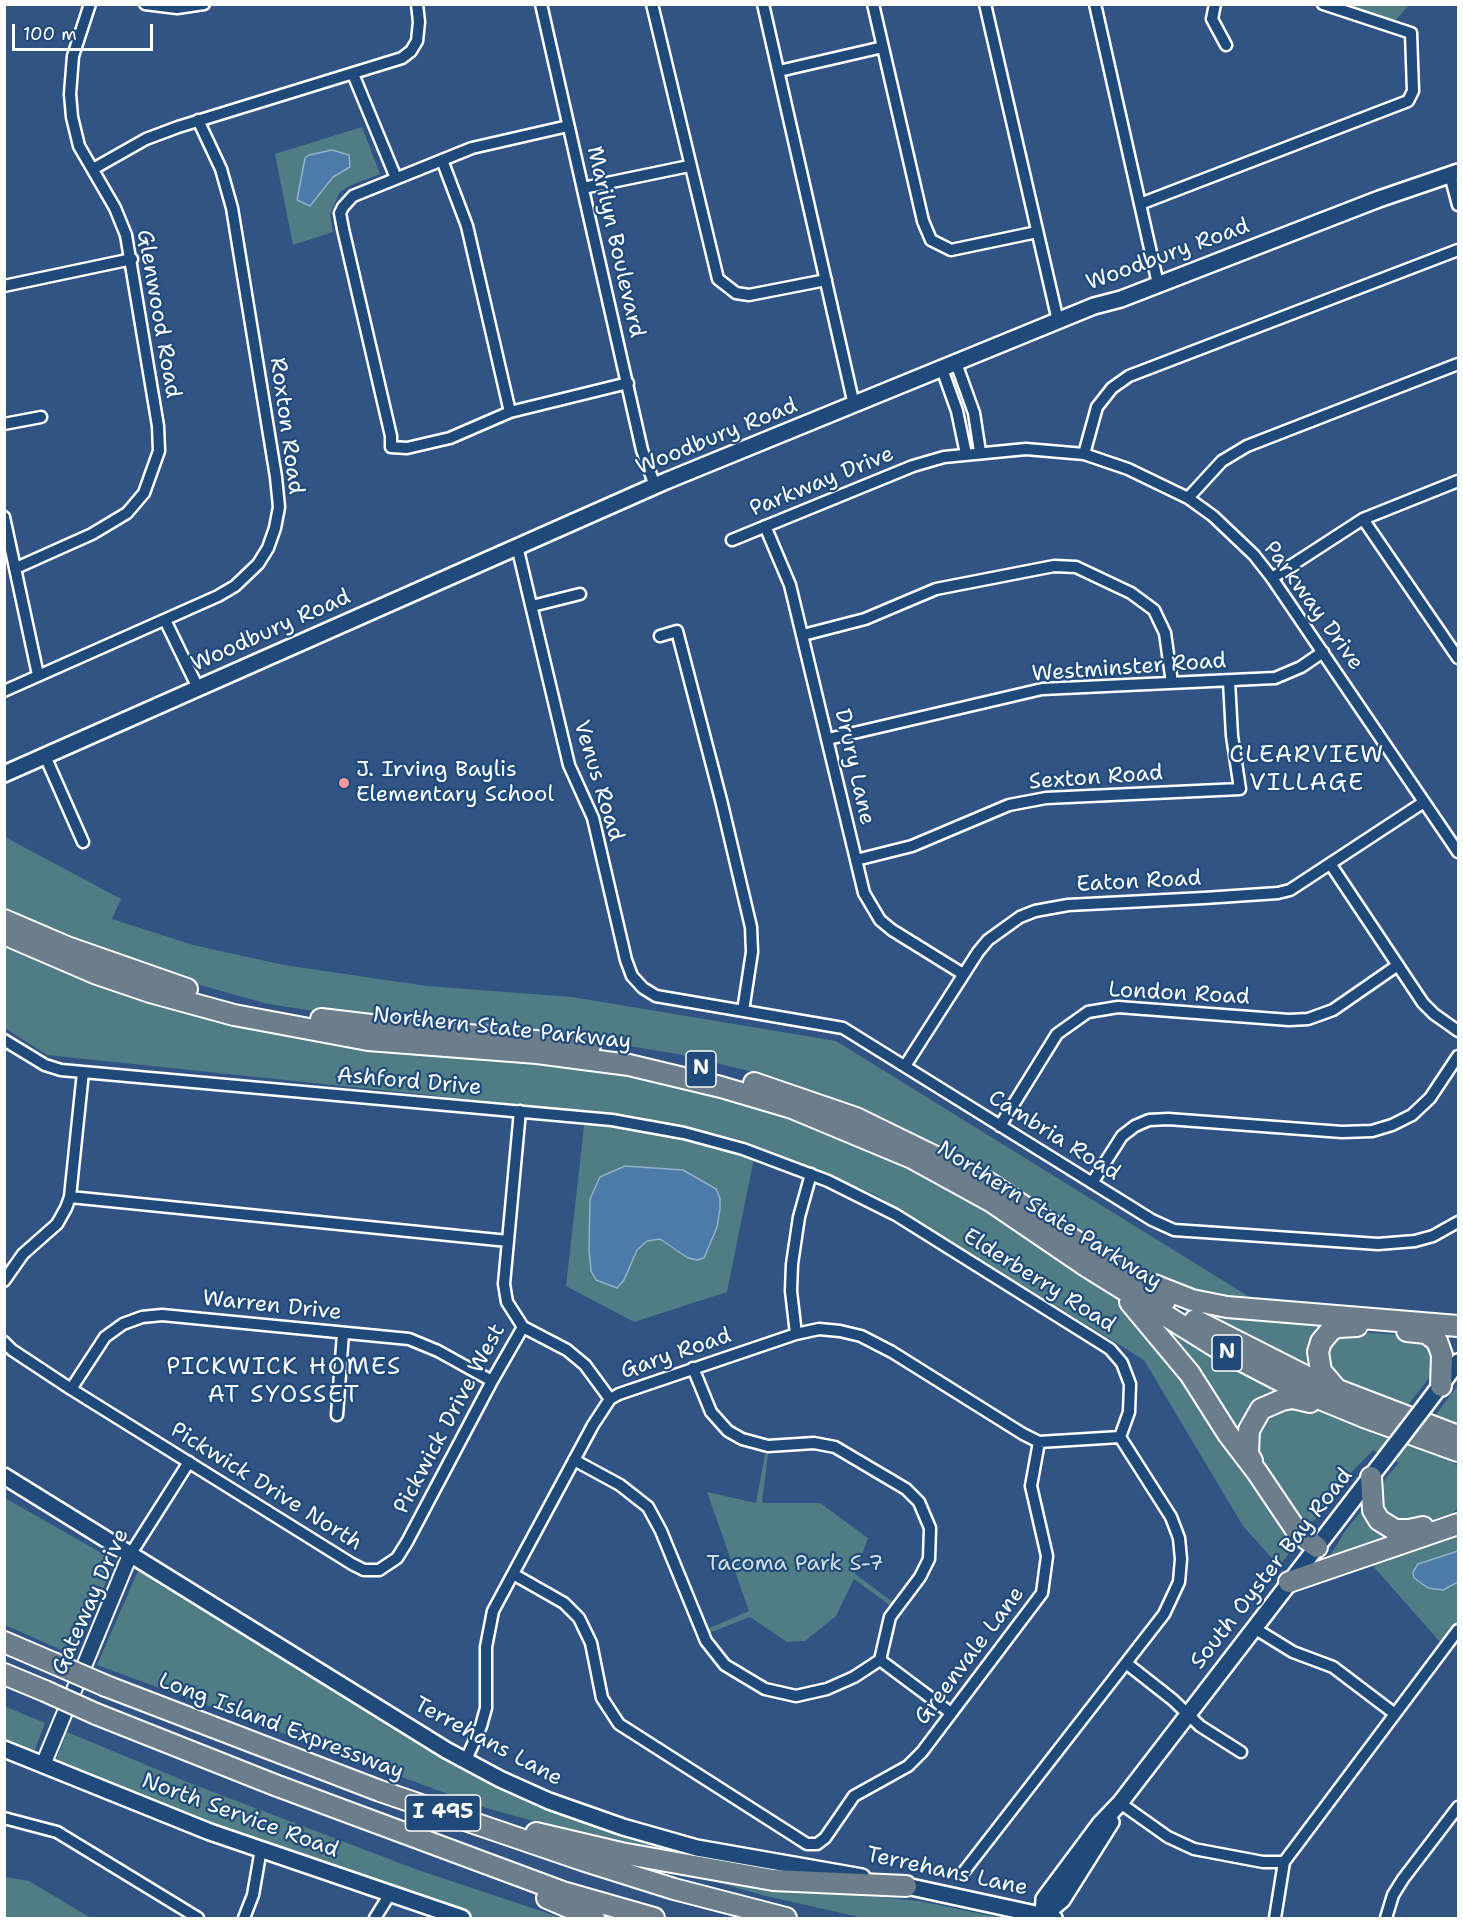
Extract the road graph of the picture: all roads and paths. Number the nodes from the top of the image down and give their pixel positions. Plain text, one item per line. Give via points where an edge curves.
1 (90, 4) edge
2 (145, 4) edge
3 (204, 4) edge
4 (417, 4) edge
5 (541, 4) edge
6 (652, 4) edge
7 (763, 4) edge
8 (873, 4) edge
9 (984, 4) edge
10 (1095, 4) edge
11 (1215, 4) edge
12 (1323, 4) edge
13 (1227, 45) dead end
14 (883, 47) junction
15 (779, 71) junction
16 (353, 74) junction
17 (198, 120) junction
18 (568, 126) junction
19 (442, 160) junction
20 (689, 165) junction
21 (93, 169) junction
22 (1454, 174) edge
23 (396, 178) junction
24 (583, 189) junction
25 (1140, 204) junction
26 (1458, 205) edge
27 (1037, 232) junction
28 (1458, 250) edge
29 (132, 259) junction
30 (826, 280) junction
31 (1158, 284) junction
32 (4, 286) edge
33 (1058, 321) junction
34 (956, 363) junction
35 (1458, 364) edge
36 (942, 369) junction
37 (628, 383) junction
38 (854, 405) junction
39 (510, 412) junction
40 (41, 417) dead end
41 (4, 424) edge
42 (980, 452) junction
43 (966, 454) junction
44 (1084, 454) junction
45 (1458, 481) edge
46 (655, 486) junction
47 (1188, 498) junction
48 (4, 517) edge
49 (1363, 519) junction
50 (765, 526) junction
51 (732, 540) dead end
52 (517, 546) junction
53 (16, 568) junction
54 (1272, 578) junction
55 (580, 594) dead end
56 (532, 606) junction
57 (165, 620) junction
58 (803, 634) junction
59 (660, 636) dead end
60 (1323, 652) junction
61 (1458, 658) edge
62 (38, 675) junction
63 (1229, 681) junction
64 (1172, 683) junction
65 (198, 688) junction
66 (4, 691) edge
67 (828, 739) junction
68 (45, 756) junction
69 (4, 774) edge
70 (1424, 802) junction
71 (83, 843) dead end
72 (1458, 852) edge
73 (856, 860) junction
74 (1330, 865) junction
75 (4, 920) edge
76 (4, 934) edge
77 (1398, 965) junction
78 (963, 974) junction
79 (643, 988) joint
80 (743, 1011) junction
81 (1458, 1031) edge
82 (4, 1040) edge
83 (1458, 1056) edge
84 (905, 1066) junction
85 (83, 1072) junction
86 (520, 1111) junction
87 (1000, 1126) junction
88 (811, 1174) junction
89 (1092, 1183) junction
90 (70, 1197) junction
91 (1458, 1222) edge
92 (508, 1241) junction
93 (1104, 1269) junction
94 (4, 1281) edge
95 (1458, 1326) edge
96 (523, 1327) junction
97 (343, 1333) junction
98 (796, 1334) junction
99 (4, 1342) edge
100 (1458, 1362) edge
101 (693, 1368) junction
102 (492, 1381) junction
103 (1441, 1386) junction
104 (71, 1389) junction
105 (1337, 1390) junction
106 (610, 1399) junction
107 (337, 1415) dead end
108 (1364, 1417) junction
109 (1120, 1437) junction
110 (1039, 1442) junction
111 (1458, 1448) edge
112 (574, 1460) junction
113 (189, 1462) junction
114 (1257, 1472) junction
115 (4, 1476) edge
116 (1371, 1477) junction
117 (1458, 1513) edge
118 (1458, 1524) edge
119 (1317, 1547) junction
120 (130, 1555) junction
121 (390, 1564) joint
122 (513, 1574) junction
123 (1289, 1582) junction
124 (1254, 1628) junction
125 (1458, 1630) edge
126 (4, 1642) edge
127 (880, 1660) junction
128 (1126, 1663) junction
129 (4, 1674) edge
130 (951, 1713) junction
131 (1395, 1714) junction
132 (1188, 1715) junction
133 (4, 1749) edge
134 (1241, 1752) dead end
135 (466, 1760) junction
136 (43, 1765) junction
137 (380, 1791) junction
138 (1120, 1803) junction
139 (1458, 1807) edge
140 (4, 1818) edge
141 (368, 1820) junction
142 (261, 1849) junction
143 (1284, 1862) junction
144 (962, 1874) dead end
145 (906, 1886) junction
146 (390, 1894) junction
147 (198, 1918) edge
148 (244, 1918) edge
149 (375, 1918) edge
150 (462, 1918) edge
151 (594, 1918) edge
152 (654, 1918) edge
153 (786, 1918) edge
154 (1046, 1918) edge
155 (1275, 1918) edge
156 (1386, 1918) edge

1 - 21 street, Glenwood Road via 73,56 70,94 76,137
2 - 3 street via 177,8
4 - 16 street via 419,34 411,51 402,58
5 - 18 street, Marilyn Boulevard
6 - 20 street
7 - 15 street
8 - 14 street
9 - 27 street
10 - 25 street
11 - 13 street via 1212,20
12 - 25 street via 1411,33 1413,91 1408,101
14 - 15 street
14 - 27 street via 923,221 931,240 951,250
15 - 30 street
16 - 17 street
16 - 23 street
17 - 21 street via 146,139
17 - 57 street, Roxton Road via 221,169 232,208 279,507 268,548 249,574 218,596
18 - 19 street via 472,148
18 - 24 street, Marilyn Boulevard
19 - 23 street
19 - 39 street via 467,226
20 - 24 street
20 - 30 street via 713,267 723,285 749,296
21 - 29 street, Glenwood Road via 123,224
22 - 26 street
22 - 31 main road, Woodbury Road
23 - 39 street via 353,196 340,213 391,447 450,438
24 - 37 street, Marilyn Boulevard
25 - 31 street
27 - 33 street
28 - 44 street via 1129,376 1112,388 1097,407
29 - 32 street
29 - 53 street, Glenwood Road via 158,426 159,451 153,474 136,504 112,524
30 - 38 street
31 - 33 main road, Woodbury Road
33 - 34 main road, Woodbury Road
34 - 36 main road, Woodbury Road
34 - 42 street via 974,413
35 - 47 street via 1247,446 1222,461
36 - 38 main road, Woodbury Road
36 - 43 street via 957,411
37 - 39 street
37 - 46 street, Marilyn Boulevard via 642,450
38 - 46 main road, Woodbury Road
40 - 41 street
42 - 43 street, Parkway Drive
42 - 44 street, Parkway Drive via 1026,449
43 - 50 street, Parkway Drive via 913,466
44 - 47 street, Parkway Drive via 1128,468
45 - 49 street
46 - 52 main road, Woodbury Road
47 - 54 street, Parkway Drive via 1235,536
48 - 53 street
49 - 54 street
49 - 61 street
50 - 51 street, Parkway Drive
50 - 58 street, Drury Lane via 790,585
52 - 56 street, Venus Road
52 - 65 main road, Woodbury Road
53 - 62 street
54 - 60 street, Parkway Drive
55 - 56 street
56 - 79 street, Venus Road via 569,765 593,818 626,960 632,976
57 - 62 street, Roxton Road
57 - 65 street
58 - 64 street via 865,619 936,589 1054,566 1076,567 1131,593 1154,610 1165,633
58 - 67 street, Drury Lane
59 - 80 street via 677,631 751,927 752,952
60 - 63 street, Westminster Road via 1275,678
60 - 70 street, Parkway Drive
62 - 66 street, Roxton Road
63 - 64 street, Westminster Road
63 - 73 street, Sexton Road via 1240,789 1046,798 1009,805 912,846
64 - 67 street, Westminster Road via 1042,689
65 - 68 main road, Woodbury Road
67 - 73 street, Drury Lane
68 - 69 main road, Woodbury Road
68 - 71 street
70 - 72 street, Parkway Drive
70 - 74 street, Eaton Road
73 - 78 street, Drury Lane via 864,893 880,920
74 - 77 street
74 - 78 street, Eaton Road via 1299,886 1278,893 1035,910 988,940
75 - 93 highway, Northern State Parkway / N via 172,985 251,1005 357,1024 608,1048 785,1092 889,1132 989,1183
76 - 93 highway, Northern State Parkway / N via 107,978 234,1015 368,1040 537,1053 629,1065 755,1096 912,1158
77 - 81 street via 1434,1014
77 - 87 street, London Road via 1333,1010 1308,1019 1118,1007 1088,1012 1057,1034
78 - 84 street, Eaton Road
79 - 80 street, Cambria Road via 656,996
80 - 84 street, Cambria Road via 843,1028
82 - 85 street, Ashford Drive via 49,1067
83 - 89 street via 1430,1098 1412,1115 1392,1125 1372,1131 1342,1132 1149,1120 1122,1136
84 - 87 street, Cambria Road
85 - 86 street, Ashford Drive
85 - 90 street
86 - 88 street, Ashford Drive via 612,1120 684,1133
86 - 92 street, Pickwick Drive West
87 - 89 street, Cambria Road
88 - 98 street via 792,1264
88 - 109 street, Elderberry Road via 896,1215 1110,1349 1122,1363 1130,1384 1129,1412
89 - 91 street, Cambria Road via 1174,1230 1378,1244 1415,1241
90 - 92 street
90 - 94 street via 57,1224 23,1254
92 - 96 street, Pickwick Drive West via 505,1294
93 - 95 highway via 1206,1304
93 - 105 highway, Northern State Parkway / N via 1275,1362
93 - 108 highway, Northern State Parkway / N via 1221,1350 1298,1390
93 - 114 highway via 1190,1374
96 - 102 street, Pickwick Drive West
96 - 106 street via 576,1357
97 - 102 street, Warren Drive via 409,1339
97 - 104 street, Warren Drive via 162,1315 142,1317 105,1337
97 - 107 street
98 - 101 street, Gary Road
98 - 110 street, Gary Road via 819,1329 861,1336
99 - 104 street, Pickwick Drive North
100 - 103 main road, South Oyster Bay Road
101 - 106 street, Gary Road
101 - 127 street via 711,1412 728,1431 768,1446 814,1443 835,1447 906,1489 919,1502 930,1528 929,1559 891,1617
102 - 121 street, Pickwick Drive West via 407,1542
103 - 105 highway via 1442,1355 1431,1336 1351,1326 1331,1330 1318,1352 1321,1371
103 - 116 main road, South Oyster Bay Road, bridge
104 - 113 street, Pickwick Drive North
105 - 111 highway, Northern State Parkway / N
106 - 112 street, Gary Road
108 - 111 highway, Northern State Parkway / N
108 - 114 highway via 1293,1398 1268,1404 1249,1430 1248,1454
109 - 110 street
109 - 128 street via 1172,1517 1181,1559 1179,1582 1170,1604
110 - 130 street, Greenvale Lane via 1031,1486 1047,1556 1045,1585 1030,1611
112 - 122 street, Gary Road
112 - 127 street via 628,1490 648,1507 706,1641 725,1665 765,1689 796,1696 827,1689
113 - 120 street, Gateway Drive
113 - 121 street, Pickwick Drive North via 352,1564 364,1570
114 - 119 highway via 1298,1533
115 - 120 main road, Terrehans Lane
116 - 117 highway via 1372,1510 1389,1527 1408,1530
116 - 119 main road, South Oyster Bay Road
118 - 123 highway
119 - 123 main road, South Oyster Bay Road
120 - 135 main road, Terrehans Lane
120 - 136 street, Gateway Drive
122 - 130 street, Greenvale Lane via 564,1603 579,1618 591,1643 602,1698 619,1724 807,1844 817,1844 825,1838 854,1796 908,1766
122 - 135 street, Gary Road via 489,1623 486,1708
123 - 124 main road, South Oyster Bay Road
124 - 131 street via 1293,1652 1333,1667
124 - 132 main road, South Oyster Bay Road
125 - 131 street
126 - 137 highway, Long Island Expressway / I 495, bridge via 106,1686
127 - 130 street
128 - 132 street
128 - 144 street
129 - 141 highway, I 495, bridge
131 - 143 street
132 - 134 street
132 - 138 main road, South Oyster Bay Road
133 - 136 main road, North Service Road
135 - 145 main road, Terrehans Lane via 549,1801 623,1827 697,1848
136 - 142 main road, North Service Road
137 - 145 highway via 561,1839 719,1871 773,1880
137 - 153 highway, Long Island Expressway / I 495 via 602,1867
138 - 143 street via 1194,1850
138 - 154 main road, South Oyster Bay Road via 1068,1892
139 - 156 street via 1403,1879
140 - 147 street via 57,1832
141 - 151 highway
141 - 152 highway, I 495 via 563,1892
142 - 146 main road, North Service Road
142 - 148 street via 253,1895
143 - 155 street
145 - 154 main road, Terrehans Lane
146 - 149 street
146 - 150 main road, North Service Road

